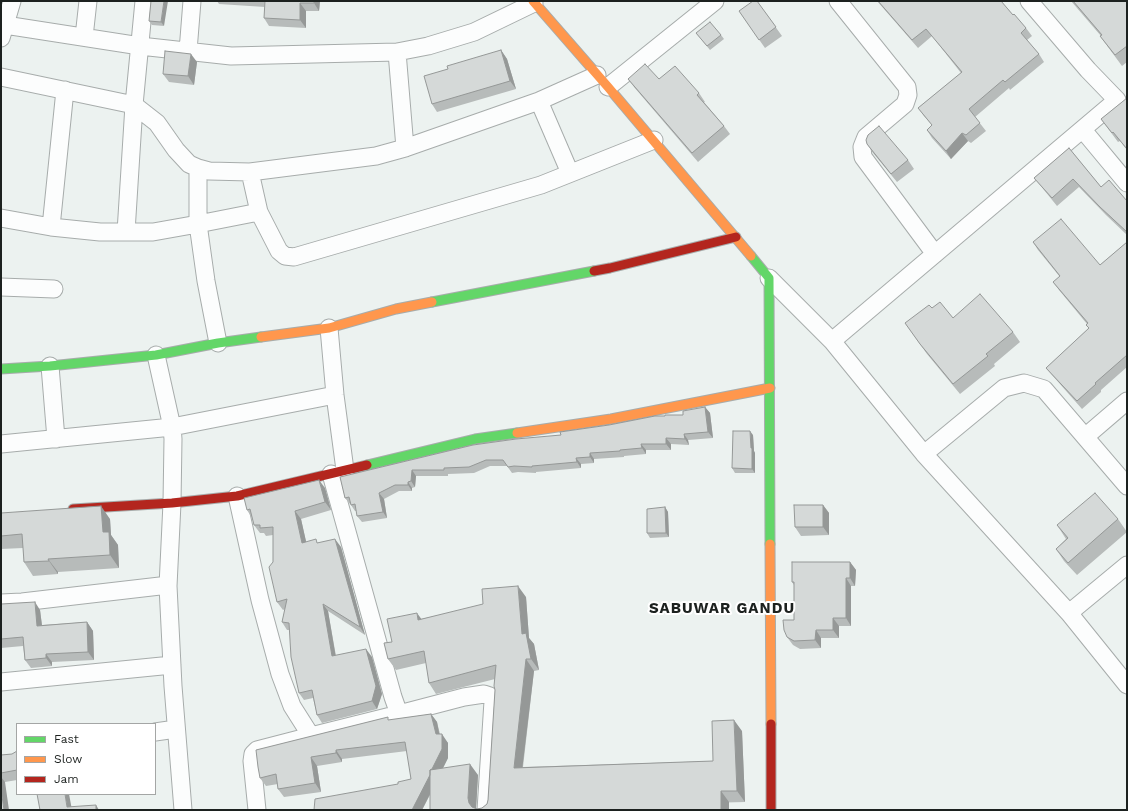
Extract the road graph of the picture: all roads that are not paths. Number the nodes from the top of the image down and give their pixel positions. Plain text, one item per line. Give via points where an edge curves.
1 (88, 1) edge
2 (144, 1) edge
3 (192, 1) edge
4 (838, 1) edge
5 (1030, 1) edge
6 (533, 2) edge
7 (712, 2) edge
8 (8, 3) edge
9 (3, 31) edge
10 (84, 37) junction
11 (140, 46) junction
12 (188, 51) junction
13 (397, 52) junction
14 (1, 77) edge
15 (603, 81) junction
16 (65, 90) junction
17 (1122, 96) edge
18 (539, 100) junction
19 (134, 105) junction
20 (1083, 130) junction
21 (654, 140) junction
22 (405, 148) junction
23 (198, 168) junction
24 (250, 172) junction
25 (570, 173) junction
26 (1127, 183) edge
27 (259, 212) junction
28 (1, 218) edge
29 (198, 224) junction
30 (51, 227) junction
31 (126, 232) junction
32 (736, 237) junction
33 (935, 254) junction
34 (769, 278) junction
35 (1, 287) edge
36 (54, 288) dead end
37 (329, 328) junction
38 (832, 341) junction
39 (218, 343) junction
40 (156, 355) junction
41 (50, 366) junction
42 (1, 369) edge
43 (770, 388) junction
44 (335, 395) junction
45 (1127, 401) edge
46 (172, 427) junction
47 (1085, 437) junction
48 (56, 439) junction
49 (1, 444) edge
50 (924, 454) junction
51 (338, 472) junction
52 (1127, 486) edge
53 (237, 496) junction
54 (172, 503) junction
55 (63, 510) edge
56 (1127, 565) edge
57 (168, 586) junction
58 (1, 603) edge
59 (1069, 614) junction
60 (172, 665) junction
61 (1, 682) edge
62 (1127, 685) edge
63 (399, 714) junction
64 (176, 728) junction
65 (156, 732) edge
66 (311, 736) junction
67 (183, 810) edge
68 (256, 810) edge
69 (486, 810) edge
70 (771, 810) edge

1 - 10 street
2 - 11 street
3 - 12 street
4 - 33 street via 907,87 905,104 866,137 862,147 863,157
5 - 17 street via 1088,70
6 - 13 street via 474,32
6 - 15 street
7 - 15 street
8 - 9 street
9 - 10 street
10 - 11 street
11 - 12 street
11 - 19 street
12 - 13 street via 231,56
13 - 22 street
14 - 16 street
15 - 18 street
15 - 21 street
16 - 19 street
16 - 30 street
17 - 20 street
18 - 22 street
18 - 25 street
19 - 23 street via 157,123 189,164
19 - 31 street
20 - 26 street
20 - 33 street
21 - 25 street
21 - 32 street
22 - 24 street via 376,156
23 - 24 street via 209,171
23 - 29 street
24 - 27 street
25 - 27 street via 541,185 294,257 285,256 279,251
27 - 29 street
28 - 30 street
29 - 31 street via 152,232
29 - 39 street
30 - 31 street
32 - 34 street
32 - 37 street via 610,268 396,309
33 - 38 street
34 - 38 street
34 - 43 street
35 - 36 street
37 - 39 street
37 - 44 street
38 - 50 street
39 - 40 street
40 - 41 street
40 - 46 street
41 - 42 street
41 - 48 street
43 - 51 street via 611,418 474,439
43 - 70 street
44 - 46 street
44 - 51 street
45 - 47 street
46 - 48 street
46 - 54 street
47 - 50 street via 1044,389 1024,383 1004,388
47 - 52 street
48 - 49 street
50 - 59 street
51 - 53 street
51 - 63 street
53 - 54 street
53 - 66 street via 260,600 280,674 292,706
54 - 55 street
54 - 57 street
56 - 59 street
57 - 58 street
57 - 60 street
59 - 62 street
60 - 61 street
60 - 64 street
63 - 66 street
63 - 69 street via 464,697 484,694 490,696 493,701
64 - 65 street
64 - 67 street
66 - 68 street via 257,750 253,754

